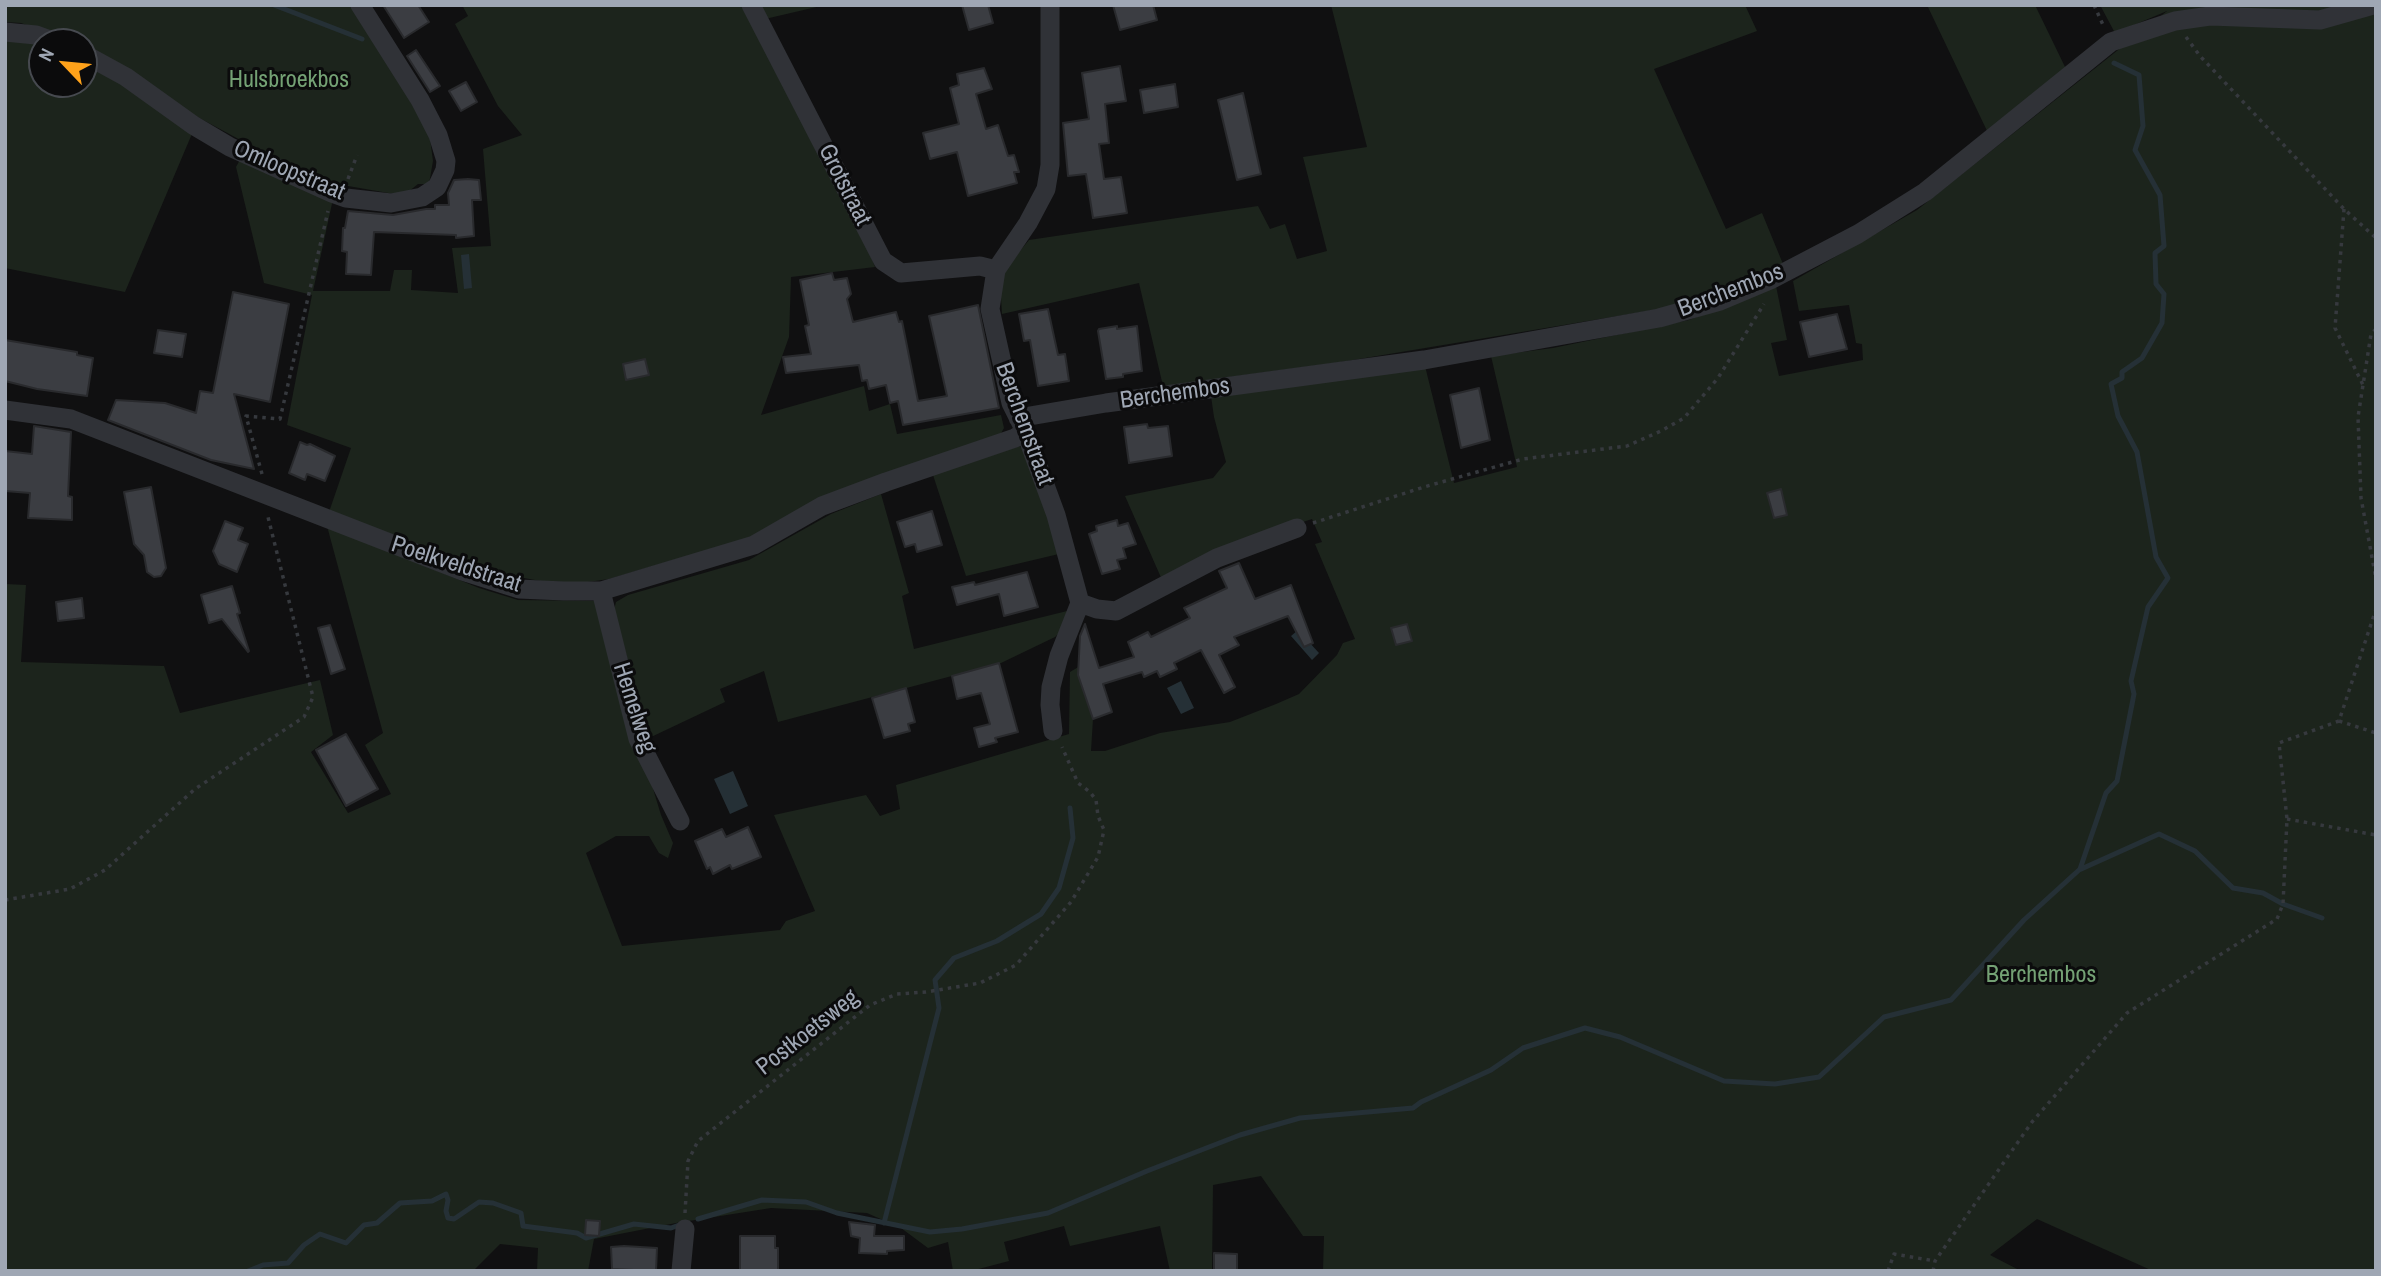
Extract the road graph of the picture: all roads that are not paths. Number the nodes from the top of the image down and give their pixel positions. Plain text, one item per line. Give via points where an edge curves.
1 (360, 5) edge
2 (751, 5) edge
3 (1050, 5) edge
4 (2373, 5) edge
5 (5, 32) edge
6 (28, 34) edge
7 (98, 61) edge
8 (996, 270) junction
9 (5, 410) edge
10 (1022, 425) junction
11 (1297, 528) road end
12 (601, 591) junction
13 (1080, 603) junction
14 (1054, 731) road end
15 (680, 821) dead end
16 (685, 1229) road end
17 (681, 1271) edge

1 - 7 street, Omloopstraat via 432,121 446,161 437,187 422,197 391,203 339,195 230,147
2 - 8 street, Grotstraat via 883,261 901,273 980,266
3 - 8 street, Berchemstraat via 1051,165 1046,189
4 - 10 street, Berchembos via 2320,20 2210,16 2112,42 1925,192 1858,234 1720,301 1659,318 1424,360 1105,403
5 - 6 street
8 - 10 street, Berchemstraat via 990,309 1006,388
9 - 12 street, Poelkveldstraat via 71,419 461,571 519,589
10 - 12 street, Poelkveldstraat via 1016,438 822,506 754,545
10 - 13 street, Berchemstraat via 1056,515
11 - 13 street via 1225,555 1116,611
12 - 15 street, Hemelweg via 638,739
13 - 14 street via 1051,687
16 - 17 street

